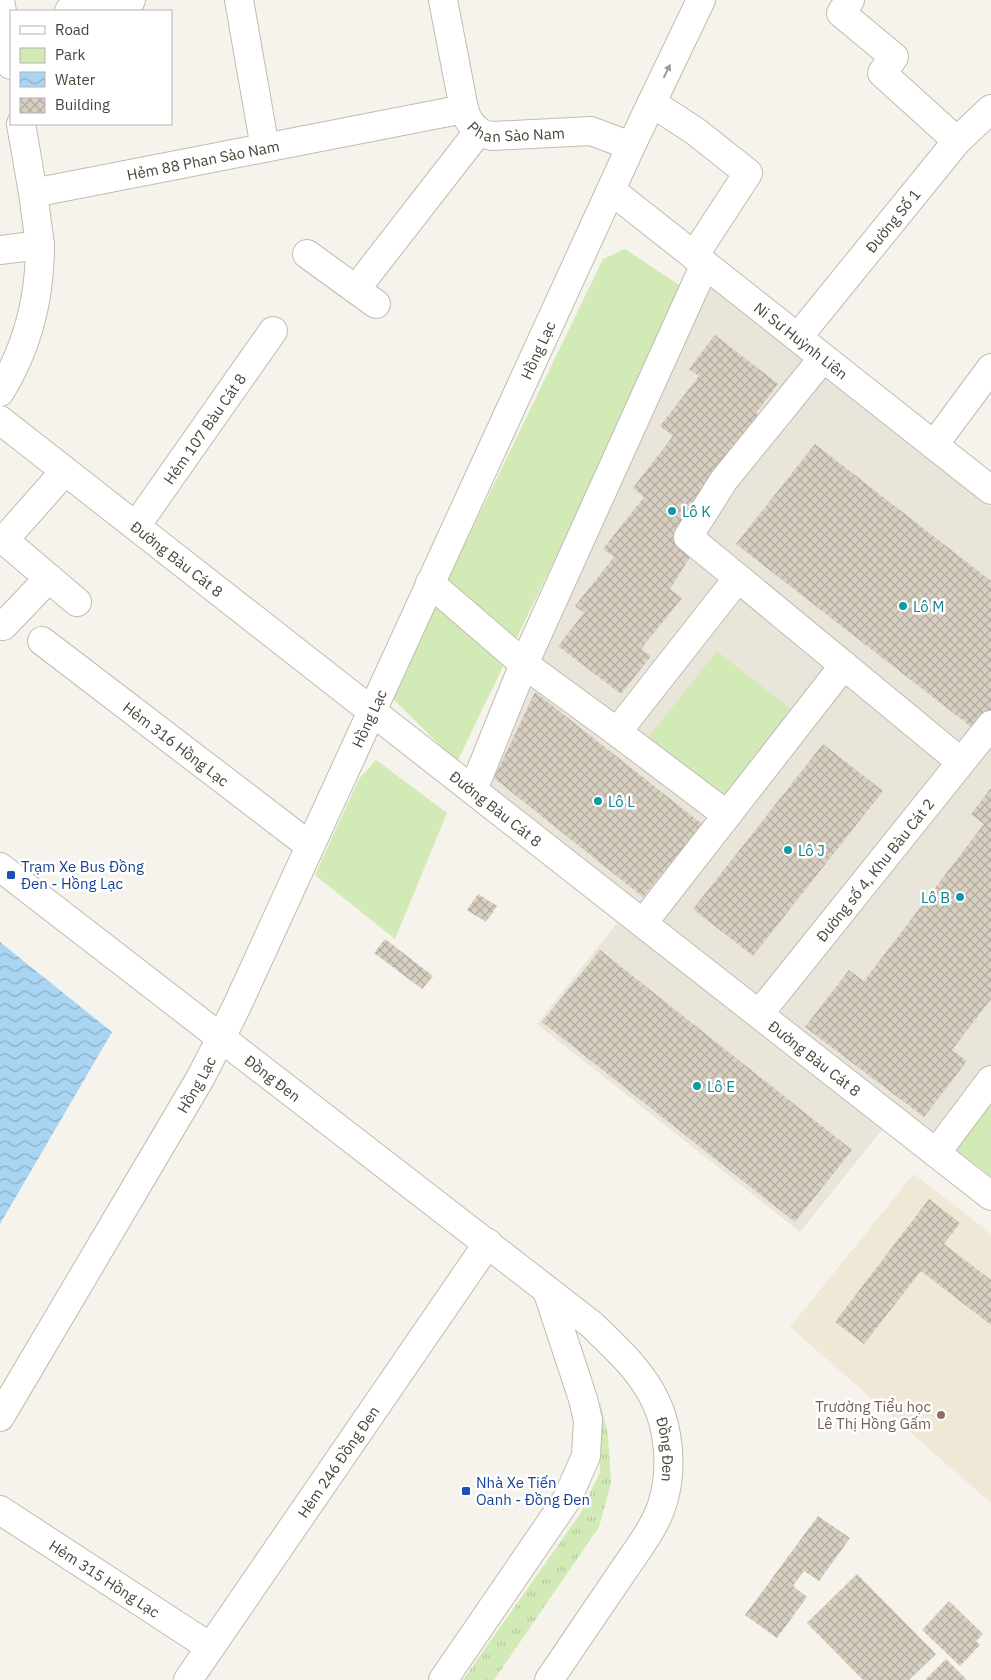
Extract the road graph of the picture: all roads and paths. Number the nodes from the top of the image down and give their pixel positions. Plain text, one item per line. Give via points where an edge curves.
1 (131, 0) edge
2 (238, 0) edge
3 (443, 0) edge
4 (701, 0) edge
5 (850, 0) edge
6 (75, 10) edge
7 (5, 15) edge
8 (7, 63) edge
9 (652, 103) junction
10 (991, 109) edge
11 (471, 120) junction
12 (21, 125) edge
13 (957, 141) junction
14 (631, 146) junction
15 (265, 148) junction
16 (612, 191) junction
17 (33, 193) junction
18 (40, 245) junction
19 (0, 250) edge
20 (307, 254) dead end
21 (700, 260) junction
22 (273, 331) dead end
23 (798, 338) junction
24 (823, 358) junction
25 (991, 368) edge
26 (0, 392) edge
27 (0, 420) edge
28 (934, 445) junction
29 (66, 471) junction
30 (991, 490) edge
31 (136, 526) junction
32 (2, 538) edge
33 (49, 578) junction
34 (738, 578) junction
35 (430, 582) junction
36 (78, 602) dead end
37 (0, 623) edge
38 (42, 641) dead end
39 (524, 664) junction
40 (844, 665) junction
41 (371, 711) junction
42 (991, 725) edge
43 (617, 732) junction
44 (961, 762) junction
45 (473, 790) junction
46 (727, 815) junction
47 (310, 846) junction
48 (0, 867) edge
49 (643, 923) junction
50 (759, 1014) junction
51 (221, 1039) junction
52 (991, 1080) edge
53 (936, 1153) junction
54 (991, 1196) edge
55 (488, 1243) junction
56 (546, 1290) junction
57 (0, 1417) edge
58 (0, 1510) edge
59 (210, 1648) junction
60 (188, 1680) edge
61 (443, 1680) edge
62 (549, 1680) edge

1 - 6 street
2 - 15 street
3 - 11 street, Phan Sào Nam
9 -> 4 street, Hồng Lạc
5 - 13 street via 841,13 894,57 882,73
7 - 8 street
9 - 14 street, Hồng Lạc
9 - 21 street via 695,131 748,173
10 - 13 street, Đường Số 1
11 - 14 street, Phan Sào Nam via 492,136 591,130
11 - 15 street, Hẻm 88 Phan Sào Nam
11 - 20 street via 366,297
12 - 17 street
13 - 23 street, Đường Số 1
14 - 16 street, Hồng Lạc
15 - 17 street, Hẻm 88 Phan Sào Nam
16 - 21 street, Ni Sư Huỳnh Liên
16 - 35 street, Hồng Lạc
17 - 18 street
18 - 19 street
18 - 26 street via 34,312 21,353
21 - 23 street, Ni Sư Huỳnh Liên
21 - 39 street
22 - 31 street, Hẻm 107 Bàu Cát 8
23 - 24 street, Ni Sư Huỳnh Liên
24 - 28 street, Ni Sư Huỳnh Liên
24 - 34 street via 724,480 688,537
25 - 28 street
27 - 29 street, Đường Bàu Cát 8
28 - 30 street, Ni Sư Huỳnh Liên
29 - 31 street, Đường Bàu Cát 8
29 - 32 street
31 - 41 street, Đường Bàu Cát 8
32 - 33 street
33 - 36 street
33 - 37 street via 3,626
34 - 40 street
34 - 43 street
35 - 39 street
35 - 41 street, Hồng Lạc
38 - 47 street, Hẻm 316 Hồng Lạc
39 - 43 street
39 - 45 street
40 - 44 street
40 - 46 street
41 - 45 street, Đường Bàu Cát 8
41 - 47 street, Hồng Lạc
42 - 44 street, Đường số 4, Khu Bàu Cát 2
43 - 46 street
44 - 50 street, Đường số 4, Khu Bàu Cát 2
45 - 49 street, Đường Bàu Cát 8
46 - 49 street
47 - 51 street, Hồng Lạc
48 - 51 street, Đồng Đen
49 - 50 street, Đường Bàu Cát 8
50 - 53 street, Đường Bàu Cát 8
51 - 55 street, Đồng Đen
51 - 57 street, Hồng Lạc
52 - 53 street
53 - 54 street, Đường Bàu Cát 8
55 - 56 street, Đồng Đen
55 - 59 street, Hẻm 246 Đồng Đen
56 - 61 street via 584,1399 588,1420 586,1456 568,1499
56 - 62 street, Đồng Đen via 591,1324 618,1350 646,1385 663,1419 668,1459 664,1498 654,1524
58 - 59 street, Hẻm 315 Hồng Lạc
59 - 60 street, Hẻm 246 Đồng Đen

